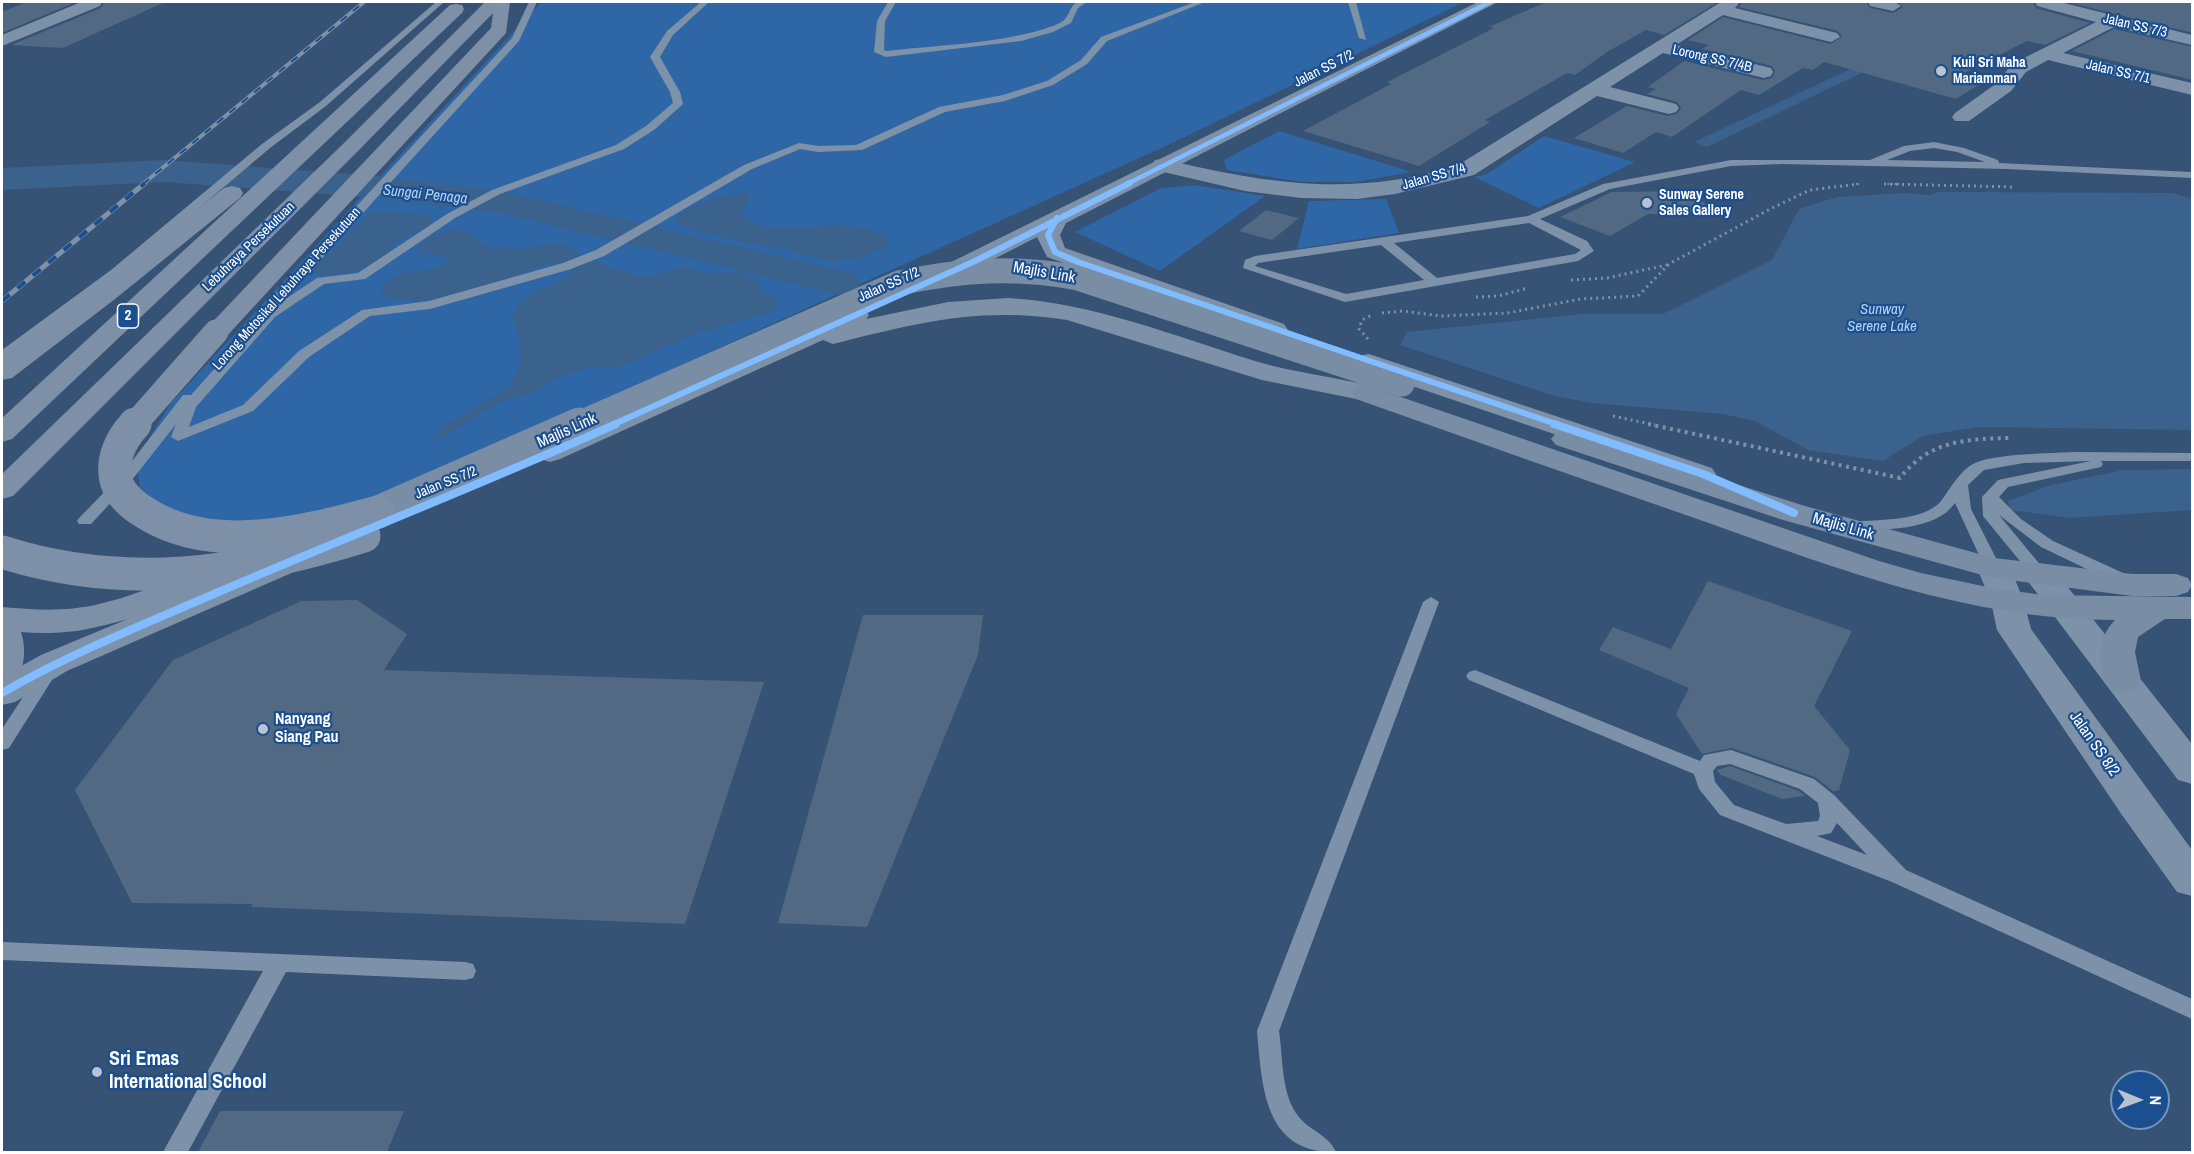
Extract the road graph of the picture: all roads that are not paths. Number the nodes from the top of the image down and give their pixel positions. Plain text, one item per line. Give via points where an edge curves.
1 (94, 2) edge
2 (440, 2) edge
3 (464, 2) edge
4 (494, 2) edge
5 (502, 2) edge
6 (533, 2) edge
7 (705, 2) edge
8 (892, 2) edge
9 (1083, 2) edge
10 (1200, 2) edge
11 (1352, 2) edge
12 (1490, 2) edge
13 (2043, 2) edge
14 (1726, 5) edge
15 (2112, 21) junction
16 (1831, 37) dead end
17 (1363, 38) dead end
18 (2193, 40) edge
19 (2, 41) edge
20 (1660, 47) junction
21 (2044, 54) junction
22 (1764, 72) dead end
23 (1594, 89) junction
24 (2193, 89) edge
25 (1669, 108) dead end
26 (1962, 117) dead end
27 (334, 125) junction
28 (270, 154) junction
29 (389, 162) junction
30 (1870, 164) junction
31 (1163, 165) junction
32 (2006, 166) junction
33 (2193, 175) edge
34 (1057, 218) junction
35 (1531, 219) junction
36 (1384, 241) junction
37 (1435, 283) junction
38 (1143, 285) junction
39 (1066, 312) junction
40 (2, 356) edge
41 (753, 362) junction
42 (2, 372) edge
43 (1366, 393) junction
44 (574, 431) junction
45 (2, 433) edge
46 (2153, 457) junction
47 (2193, 457) edge
48 (127, 477) junction
49 (1960, 484) junction
50 (2, 490) edge
51 (1990, 497) junction
52 (1794, 513) junction
53 (385, 519) junction
54 (85, 521) dead end
55 (1846, 528) junction
56 (2, 552) edge
57 (289, 552) junction
58 (1993, 568) junction
59 (2039, 573) junction
60 (192, 585) joint
61 (2132, 585) junction
62 (2193, 585) edge
63 (1431, 602) dead end
64 (2008, 602) junction
65 (2068, 608) junction
66 (2176, 608) edge
67 (2, 618) edge
68 (2, 626) edge
69 (54, 663) junction
70 (1475, 676) dead end
71 (2, 677) edge
72 (2123, 681) junction
73 (2, 693) edge
74 (2, 743) edge
75 (1703, 770) junction
76 (2193, 770) edge
77 (1827, 800) junction
78 (1785, 832) junction
79 (1899, 876) junction
80 (2193, 880) edge
81 (2, 951) edge
82 (280, 962) junction
83 (465, 971) dead end
84 (2193, 1009) edge
85 (175, 1152) edge
86 (1324, 1152) edge

1 - 19 street
2 - 28 lane
3 - 27 highway, Lebuhraya Persekutuan / 2
4 - 50 highway, Lebuhraya Persekutuan / 2
5 - 29 highway via 500,29
6 - 29 lane, Lorong Motosikal Lebuhraya Persekutuan via 516,39
7 - 10 lane via 670,33 655,57 662,75 677,92 678,104 650,128 620,147 496,192 361,276 321,281 270,314 189,406 178,437 249,408 304,354 367,313 430,305 567,266 619,242 748,167 799,146 858,148 942,109 1005,98 1050,83 1084,62 1104,39
8 - 9 lane via 881,21 879,52 886,54 1018,39 1068,21 1074,7
11 - 17 lane
12 - 31 street, Jalan SS 7/2
13 - 15 street, Jalan SS 7/3
14 - 16 street
14 - 20 street, Jalan SS 7/4
15 - 18 street, Jalan SS 7/3
15 - 21 street
20 - 22 street, Lorong SS 7/4B
20 - 23 street, Jalan SS 7/4
21 - 24 street, Jalan SS 7/1
21 - 26 street via 2019,68 2004,87
23 - 25 street
23 - 31 street, Jalan SS 7/4 via 1466,170 1384,190 1275,189
27 - 28 highway
27 - 45 highway, Lebuhraya Persekutuan / 2
28 - 40 lane via 214,191 115,273
28 - 42 highway
29 - 48 lane, Lorong Motosikal Lebuhraya Persekutuan via 370,196 170,418
29 - 53 highway, bridge via 150,405 118,447 114,474 120,495 149,519 187,531 222,536 272,535 341,522
30 - 32 lane
30 - 32 lane via 1918,144 1959,148
30 - 35 lane via 1731,162 1607,186
31 - 34 street, Jalan SS 7/2
32 - 33 lane
34 - 38 street via 1048,235 1055,252
34 - 41 street, Jalan SS 7/2 via 975,261
34 - 44 street, Jalan SS 7/2 via 956,255
35 - 36 lane
35 - 37 lane via 1583,244 1588,251 1578,257
36 - 37 lane
36 - 37 lane via 1255,261 1249,263 1249,268 1345,298
38 - 39 street via 1068,271 1046,272 1028,284 1029,292 1036,298
38 - 52 street via 1703,474
39 - 41 street via 1014,307 958,308 890,319
39 - 43 street via 1274,374
41 - 44 street, Jalan SS 7/2
43 - 53 main road, Majlis Link via 1081,293 1022,280 977,280 939,285 885,306
43 - 64 main road, Majlis Link via 1867,568 1924,585
44 - 57 street, Jalan SS 7/2 via 513,470
46 - 47 lane
46 - 49 lane via 2024,459 1979,466
46 - 51 lane via 2087,465 2003,483
48 - 54 lane, Lorong Motosikal Lebuhraya Persekutuan
48 - 57 lane via 141,502 164,515
49 - 55 lane via 1946,506 1927,518
49 - 58 lane via 1963,509
51 - 59 lane via 1991,516
51 - 61 lane via 2015,522 2047,544
52 - 53 main road, Majlis Link, bridge via 1078,278 1038,269 946,272 898,283
52 - 55 main road, Majlis Link
53 - 56 highway, bridge via 303,555 230,568 108,574 70,570
55 - 58 main road, Majlis Link
57 - 60 street, Jalan SS 7/2
57 - 69 street
58 - 59 main road, Majlis Link
58 - 64 street, Jalan SS 8/2
59 - 61 main road, Majlis Link
59 - 65 street
60 - 67 highway via 104,616 46,623
61 - 62 main road
63 - 86 lane via 1268,1031 1276,1098 1290,1125
64 - 65 main road, Majlis Link
64 - 80 street, Jalan SS 8/2 via 2014,630
65 - 66 main road
65 - 72 street
66 - 72 main road via 2120,633 2116,644
68 - 71 highway via 8,644
69 - 73 street
69 - 74 lane
70 - 75 lane
72 - 76 street
75 - 77 lane via 1711,760 1731,757 1808,784
75 - 78 lane via 1706,784 1727,810
77 - 78 lane via 1830,816 1824,828
77 - 79 lane
78 - 79 lane
79 - 84 lane
81 - 82 lane
82 - 83 lane
82 - 85 lane

